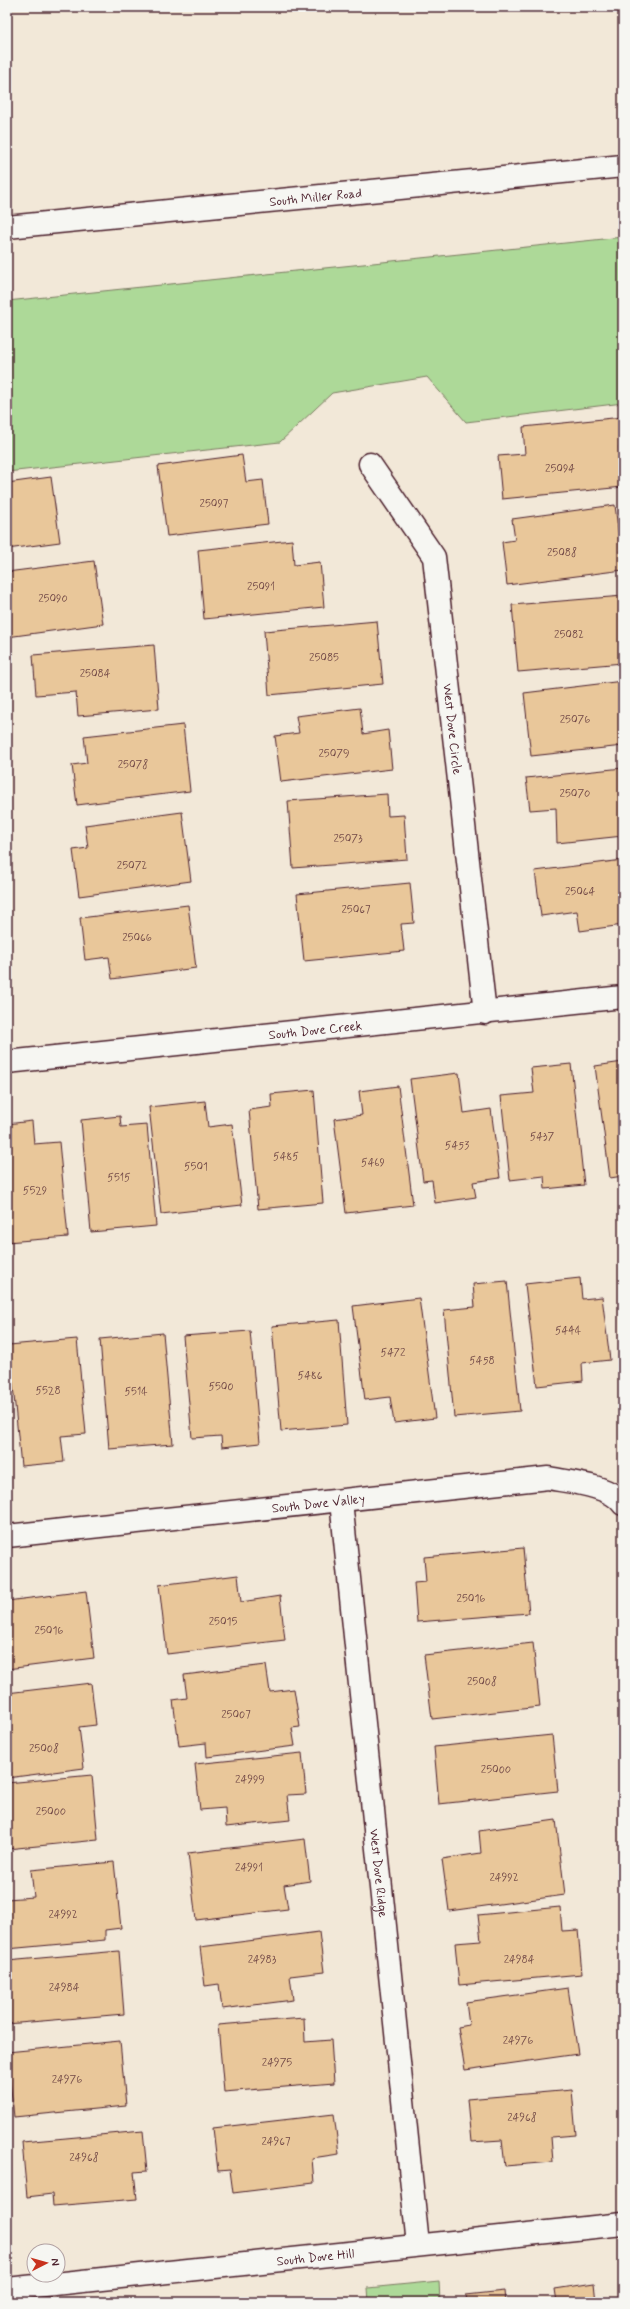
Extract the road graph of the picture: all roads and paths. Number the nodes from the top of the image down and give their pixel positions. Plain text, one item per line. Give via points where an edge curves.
1 (623, 166) edge
2 (7, 227) edge
3 (370, 464) dead end
4 (623, 997) edge
5 (485, 1013) junction
6 (7, 1060) edge
7 (342, 1501) junction
8 (623, 1504) edge
9 (7, 1536) edge
10 (623, 2224) edge
11 (418, 2245) junction
12 (7, 2289) edge

1 - 2 street, South Miller Road
3 - 5 street, West Dove Circle via 434,557
4 - 5 street, South Dove Creek
5 - 6 street, South Dove Creek
7 - 8 street, South Dove Valley via 548,1478 595,1487 619,1498
7 - 9 street, South Dove Valley
7 - 11 street, West Dove Ridge
10 - 11 street, South Dove Hill
11 - 12 street, South Dove Hill

